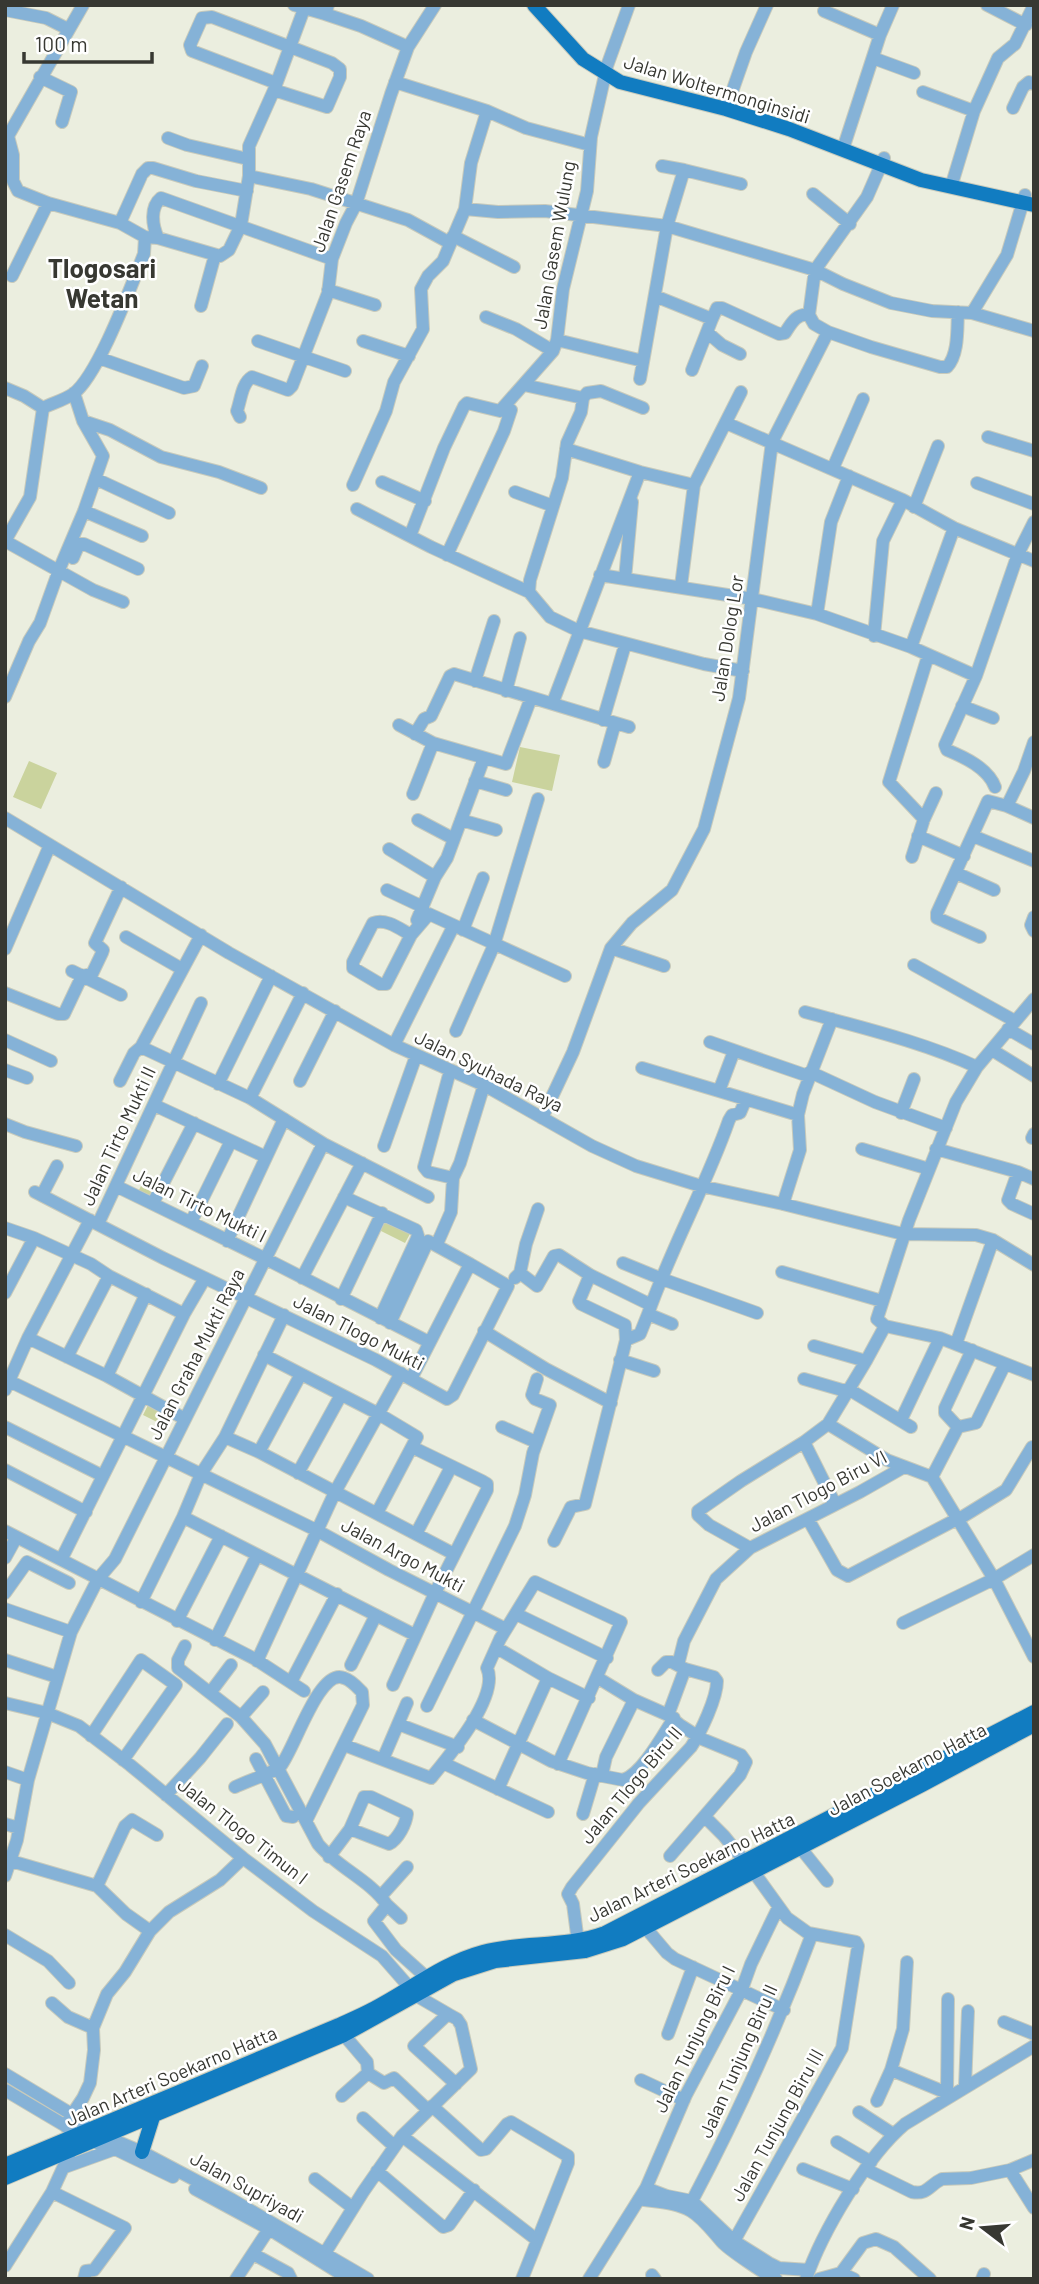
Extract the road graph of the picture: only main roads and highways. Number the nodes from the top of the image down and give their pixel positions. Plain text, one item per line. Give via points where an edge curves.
1 (534, 5) edge
2 (546, 5) edge
3 (606, 70) junction
4 (1029, 199) edge
5 (1034, 1712) edge
6 (1034, 1725) edge
7 (865, 1807) junction
8 (749, 1866) junction
9 (413, 1992) junction
10 (153, 2117) junction
11 (87, 2138) junction
12 (142, 2152) road end
13 (5, 2165) edge
14 (5, 2178) edge

1 - 3 main road, Jalan Woltermonginsidi via 583,59
2 - 3 main road, Jalan Woltermonginsidi
3 - 4 main road, Jalan Woltermonginsidi via 792,122 882,161 952,183
5 - 7 main road, Jalan Arteri Soekarno Hatta
6 - 7 main road, Jalan Soekarno Hatta
7 - 8 main road, Jalan Arteri Soekarno Hatta
7 - 8 main road, Jalan Soekarno Hatta via 799,1846
8 - 9 main road, Jalan Soekarno Hatta via 623,1939 585,1951 478,1965
8 - 9 main road, Jalan Arteri Soekarno Hatta via 578,1942 485,1951 462,1959 426,1977
9 - 10 main road, Jalan Soekarno Hatta via 344,2035
9 - 11 main road, Jalan Arteri Soekarno Hatta
10 - 11 main road, Jalan Soekarno Hatta
10 - 12 main road
11 - 13 main road, Jalan Arteri Soekarno Hatta
11 - 14 main road, Jalan Arteri Soekarno Hatta

